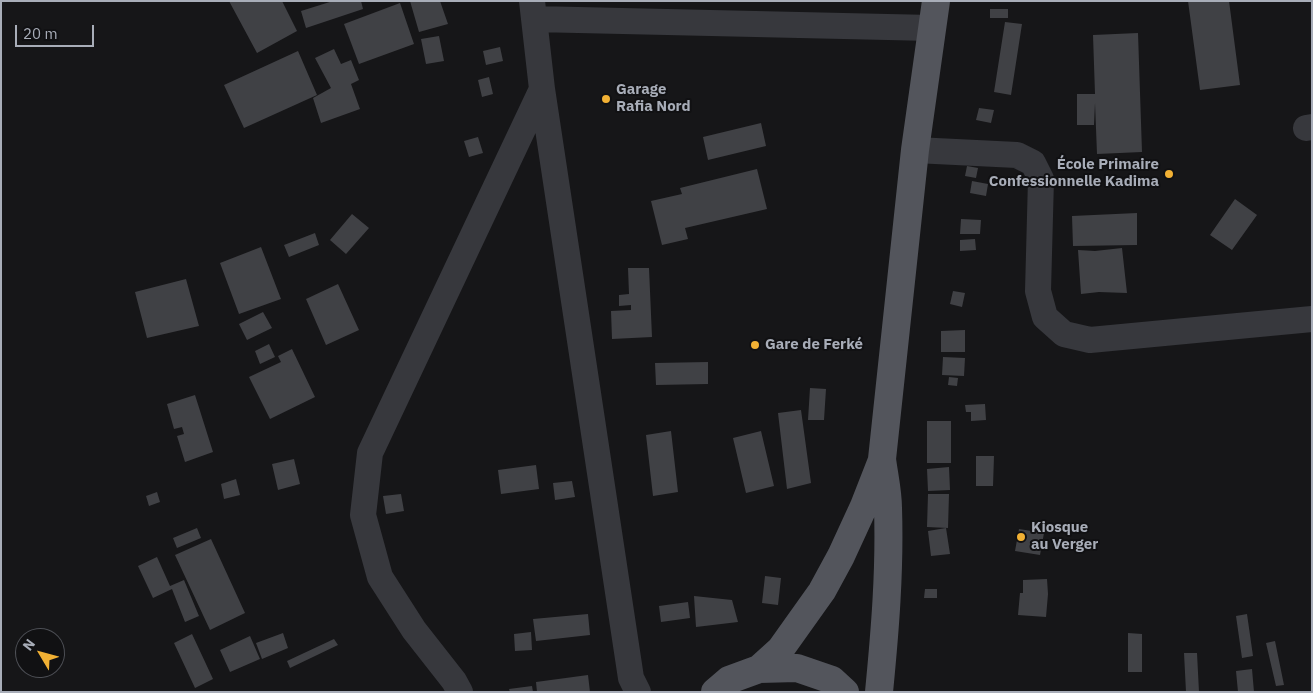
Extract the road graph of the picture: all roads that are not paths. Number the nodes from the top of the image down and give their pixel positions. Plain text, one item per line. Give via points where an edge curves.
1 (936, 1) edge
2 (533, 10) edge
3 (932, 28) junction
4 (542, 89) junction
5 (915, 150) junction
6 (1312, 319) edge
7 (882, 459) junction
8 (759, 669) junction
9 (460, 692) edge
10 (638, 692) edge
11 (715, 692) edge
12 (846, 692) edge
13 (879, 692) edge

1 - 3 main road
2 - 3 street
2 - 4 street
3 - 5 main road
4 - 9 street via 370,452 363,515 380,577
4 - 10 street via 631,678
5 - 6 street via 1017,155 1033,163 1040,179 1038,291 1045,317 1064,334 1090,340
5 - 7 main road
7 - 8 main road via 864,506 822,591 780,650
7 - 13 main road via 888,506 888,573
8 - 11 main road via 729,680
8 - 12 main road via 797,668 832,680

